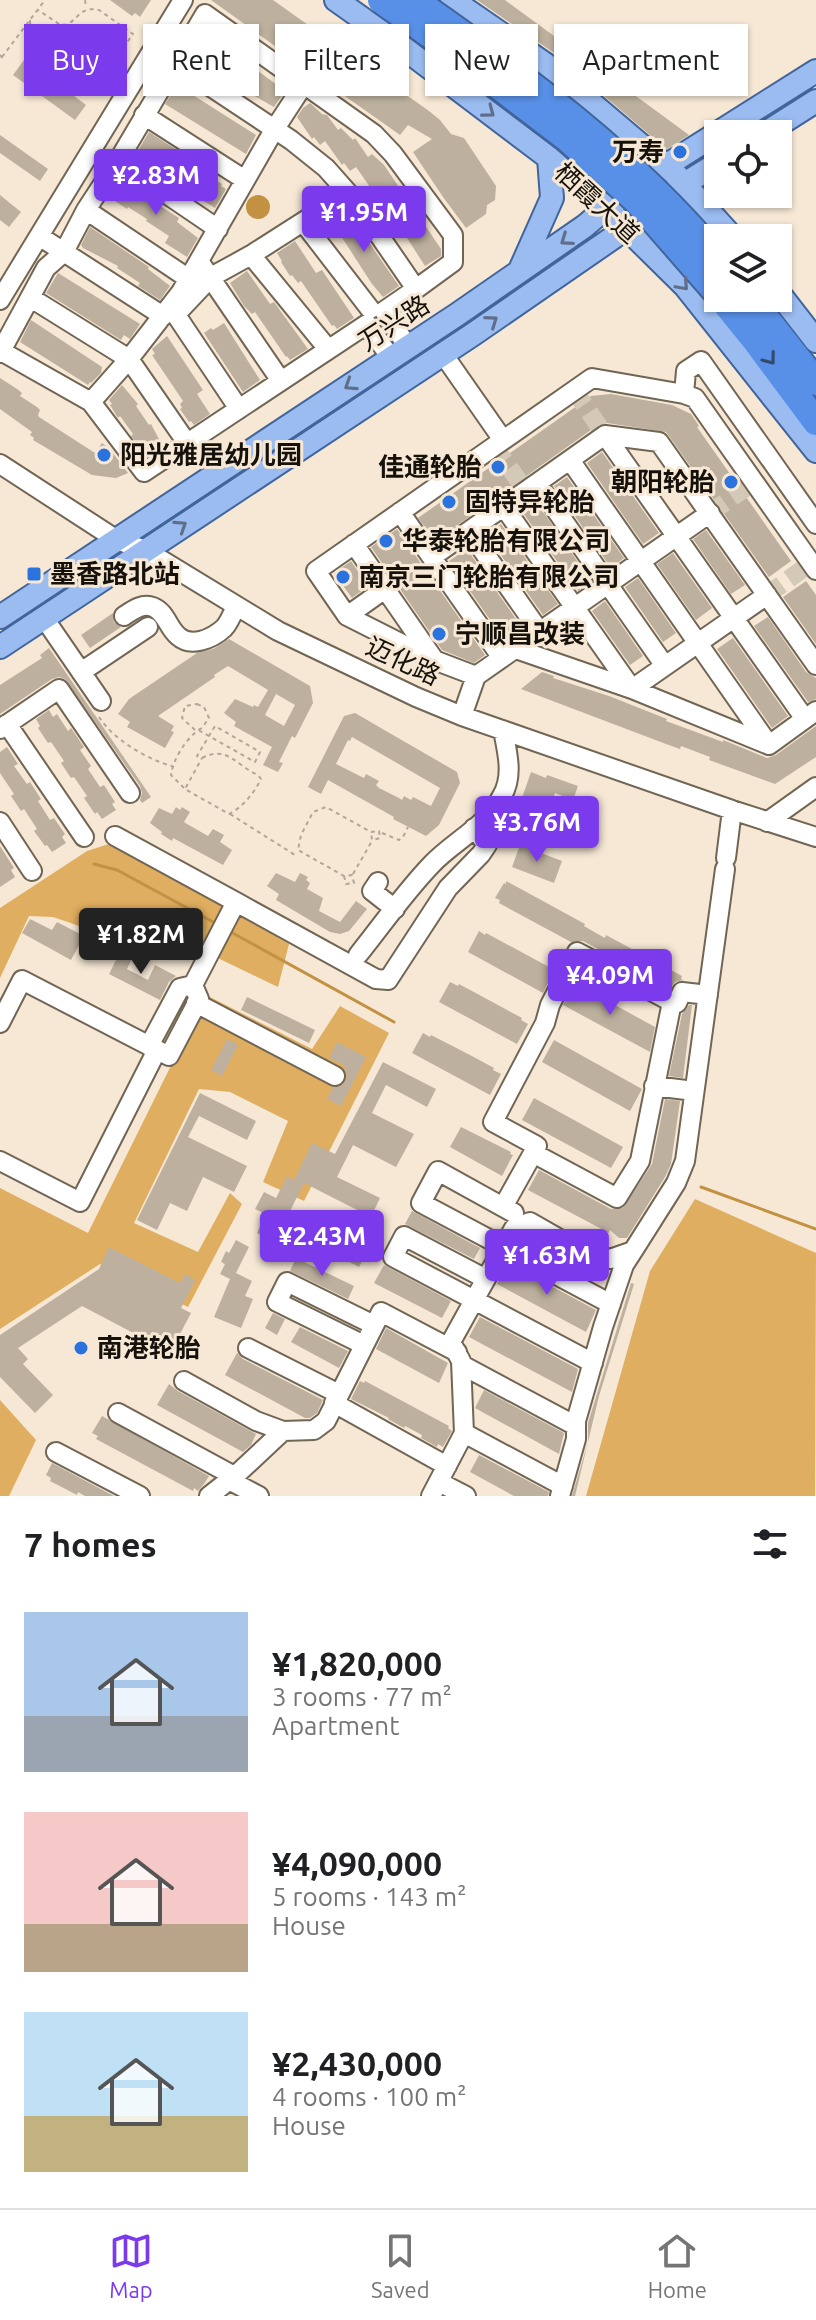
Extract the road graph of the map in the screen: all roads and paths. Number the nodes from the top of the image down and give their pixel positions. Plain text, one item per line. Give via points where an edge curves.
1 (34, 0) edge
2 (45, 0) edge
3 (85, 0) edge
4 (183, 0) edge
5 (336, 0) edge
6 (381, 0) edge
7 (414, 0) edge
8 (452, 0) edge
9 (41, 5) junction
10 (86, 9) junction
11 (38, 10) junction
12 (30, 20) junction
13 (199, 24) edge
14 (219, 24) edge
15 (1, 56) edge
16 (0, 62) edge
17 (816, 71) edge
18 (155, 96) edge
19 (224, 96) edge
20 (296, 96) edge
21 (321, 96) edge
22 (816, 101) edge
23 (603, 112) junction
24 (144, 115) junction
25 (786, 120) edge
26 (274, 130) junction
27 (118, 161) junction
28 (555, 164) junction
29 (667, 165) junction
30 (704, 172) edge
31 (245, 180) junction
32 (683, 185) junction
33 (348, 193) junction
34 (606, 208) junction
35 (86, 210) junction
36 (303, 222) junction
37 (720, 224) edge
38 (627, 228) junction
39 (218, 229) junction
40 (39, 236) junction
41 (704, 244) edge
42 (64, 252) junction
43 (251, 255) junction
44 (199, 261) junction
45 (519, 272) junction
46 (211, 277) junction
47 (704, 278) edge
48 (189, 279) junction
49 (416, 289) junction
50 (31, 298) junction
51 (0, 300) edge
52 (792, 310) edge
53 (170, 312) junction
54 (733, 312) edge
55 (761, 312) edge
56 (374, 315) junction
57 (816, 341) edge
58 (328, 349) junction
59 (1, 352) edge
60 (400, 352) junction
61 (443, 354) junction
62 (129, 359) junction
63 (281, 381) junction
64 (816, 382) edge
65 (684, 394) junction
66 (91, 402) junction
67 (239, 409) junction
68 (816, 422) edge
69 (605, 435) junction
70 (503, 440) junction
71 (187, 443) junction
72 (816, 451) edge
73 (570, 460) junction
74 (0, 464) edge
75 (537, 483) junction
76 (504, 507) junction
77 (400, 512) junction
78 (710, 513) junction
79 (816, 524) edge
80 (469, 531) junction
81 (676, 536) junction
82 (117, 540) junction
83 (354, 544) junction
84 (145, 550) junction
85 (432, 557) junction
86 (813, 560) edge
87 (640, 562) junction
88 (608, 584) junction
89 (385, 589) junction
90 (767, 595) junction
91 (236, 606) junction
92 (574, 608) junction
93 (124, 616) dead end
94 (347, 616) junction
95 (0, 617) edge
96 (44, 618) junction
97 (734, 618) junction
98 (148, 627) dead end
99 (540, 632) junction
100 (698, 643) junction
101 (0, 647) edge
102 (509, 653) junction
103 (434, 660) junction
104 (816, 665) edge
105 (665, 666) junction
106 (81, 672) junction
107 (476, 676) junction
108 (632, 689) junction
109 (101, 701) joint
110 (810, 715) edge
111 (462, 716) junction
112 (4, 726) edge
113 (198, 730) junction
114 (503, 730) junction
115 (210, 736) junction
116 (769, 745) junction
117 (202, 758) junction
118 (172, 766) junction
119 (816, 787) edge
120 (185, 789) junction
121 (130, 793) dead end
122 (732, 810) junction
123 (229, 814) junction
124 (0, 822) edge
125 (767, 822) junction
126 (408, 827) dead end
127 (474, 828) junction
128 (371, 832) junction
129 (380, 833) junction
130 (115, 836) dead end
131 (84, 837) dead end
132 (816, 837) edge
133 (372, 840) junction
134 (300, 852) junction
135 (295, 855) junction
136 (292, 860) dead end
137 (431, 865) junction
138 (32, 871) dead end
139 (352, 875) junction
140 (344, 876) junction
141 (451, 884) junction
142 (370, 893) dead end
143 (232, 910) junction
144 (393, 911) junction
145 (358, 955) dead end
146 (194, 994) junction
147 (708, 995) junction
148 (672, 1002) junction
149 (0, 1023) edge
150 (153, 1048) junction
151 (335, 1076) dead end
152 (654, 1086) junction
153 (694, 1091) junction
154 (533, 1153) junction
155 (0, 1161) edge
156 (503, 1207) junction
157 (530, 1222) junction
158 (503, 1248) junction
159 (633, 1251) junction
160 (486, 1279) junction
161 (473, 1300) junction
162 (611, 1304) junction
163 (374, 1325) junction
164 (364, 1345) junction
165 (248, 1348) dead end
166 (459, 1358) junction
167 (593, 1363) junction
168 (184, 1381) dead end
169 (336, 1399) junction
170 (118, 1413) dead end
171 (576, 1426) junction
172 (283, 1431) junction
173 (464, 1433) junction
174 (56, 1452) dead end
175 (232, 1478) junction
176 (439, 1481) edge
177 (561, 1491) edge
178 (140, 1496) edge
179 (209, 1496) edge
180 (259, 1496) edge
181 (466, 1496) edge

1 - 9 path
2 - 9 path
3 - 10 path
4 - 40 street
5 -> 28 main road, 栖霞大道
6 - 47 highway, 栖霞大道, bridge via 568,139 636,200
7 - 41 highway, 栖霞大道, bridge via 581,123
8 - 23 main road
9 - 11 path
10 - 11 path via 67,25
10 - 12 path via 99,10 133,34 103,82 94,83 39,45 31,36
11 - 12 path
12 - 15 path
13 - 14 street via 205,14
15 - 16 path
17 - 29 main road, 万兴路
18 - 24 street
19 - 26 street
20 - 26 street
21 - 49 street via 374,134 453,235 453,262
22 - 25 main road
23 - 28 main road
23 - 29 main road
24 - 27 street
24 - 31 street
26 - 31 street
26 - 33 street via 326,168
27 - 35 street
27 - 39 street
28 - 34 main road, 栖霞大道
28 - 45 main road via 552,198
29 - 32 main road
29 - 34 main road, 万兴路
30 - 32 main road, 万兴路
31 - 39 street
32 - 37 main road
32 - 38 main road, 万兴路
33 - 36 street
33 - 49 street
34 - 38 main road, 栖霞大道
34 -> 45 main road, 万兴路
35 - 42 street
35 - 48 street
36 - 43 street
36 - 56 street
61 -> 38 main road, 万兴路
38 -> 72 main road, 栖霞大道 via 685,286
39 - 44 street
40 - 42 street
40 - 51 street
42 - 50 street via 46,268
42 - 53 street
43 - 46 street
43 - 58 street
44 - 46 street
44 - 48 street
45 - 60 main road, 万兴路
46 - 53 street
46 - 63 street
48 - 53 street
49 - 56 street
50 - 59 street
50 - 62 street
52 - 57 main road
53 - 62 street
53 - 67 street
54 -> 68 highway, 栖霞大道
55 - 64 highway
56 - 58 street
56 - 60 street
58 - 63 street
59 - 66 street
60 -> 82 main road, 万兴路
61 - 70 street
84 -> 61 main road, 万兴路
62 - 66 street
62 - 71 street
63 - 67 street
65 - 70 street via 592,378
65 - 79 street via 686,371 701,361
65 - 86 street via 695,398
66 - 71 street via 144,472
67 - 71 street
69 - 73 street
69 - 78 street via 659,442
69 - 81 street
70 - 77 street
73 - 75 street
73 - 87 street
74 - 82 street, 迈化路
75 - 76 street
75 - 88 street
76 - 80 street
76 - 92 street
77 - 83 street
77 - 85 street
78 - 81 street
78 - 90 street
80 - 85 street
80 - 99 street
81 - 87 street
81 - 97 street
82 - 84 street, 迈化路
82 - 95 main road, 万兴路
83 - 89 street
83 - 94 street via 316,571
84 - 91 street, 迈化路
84 - 96 main road, 万兴路
85 - 102 street
87 - 88 street
87 - 100 street
88 - 92 street
88 - 105 street
89 - 94 street
89 - 103 street
90 - 97 street
90 - 104 street
91 - 93 street via 225,627 198,642 182,639 151,607 140,606
91 - 111 street, 迈化路 via 278,631
92 - 99 street
92 - 108 street
94 - 103 street
96 - 101 main road, 万兴路
96 - 106 street
97 - 100 street
97 - 110 street
98 - 106 street
99 - 102 street
100 - 105 street
100 - 116 street
102 - 107 street
102 - 108 street
103 - 107 street
105 - 108 street
106 - 109 street
107 - 111 street
108 - 116 street
109 - 118 path via 91,707 107,729 147,757
110 - 116 street
111 - 114 street, 迈化路
112 - 121 street via 59,689
112 - 131 street
113 - 113 path via 208,712 197,704 185,706 182,718
113 - 115 path
113 - 118 path
114 - 122 street, 迈化路
114 - 127 street via 509,780 503,796
115 - 115 path via 255,762 260,752 215,726
115 - 117 path via 197,756
117 - 120 path
117 - 123 path via 224,754 261,779 244,804
118 - 120 path via 171,775
119 - 125 street
120 - 123 path
122 - 125 street, 迈化路
122 - 147 street
123 - 135 path
124 - 138 street
125 - 132 street, 迈化路
126 - 129 path via 399,840
127 - 137 street
127 - 141 street via 487,845
128 - 129 path
128 - 133 path
128 - 134 path via 326,807 313,812 301,835
129 - 133 path
130 - 143 street
133 - 139 path
134 - 135 path
134 - 140 path
135 - 136 path
137 - 141 street
137 - 144 street
139 - 140 path
139 - 140 path via 355,880 349,885
141 - 143 street via 388,980 376,979
142 - 144 street
143 - 146 street
144 - 145 street
146 - 150 street via 180,988
146 - 151 street
147 - 148 street via 682,992 677,1003
147 - 153 street
148 - 152 street
148 - 154 street via 577,952 493,1122 537,1146
149 - 150 street via 22,980
150 - 155 street via 80,1202
152 - 153 street
152 - 154 street via 640,1161 617,1198
153 - 159 street via 681,1172
154 - 156 street
156 - 157 street
156 - 158 street via 438,1171 421,1203
157 - 158 street via 514,1228
157 - 159 street via 586,1254 610,1259
158 - 160 street
158 - 162 street
159 - 162 street
160 - 161 street
160 - 161 street via 404,1236 393,1257
161 - 166 street via 451,1342
161 - 167 street
162 - 167 street
163 - 164 street
163 - 164 street via 287,1282 277,1302
163 - 166 street via 381,1312
164 - 169 street
165 - 169 street
166 - 171 street
166 - 173 street
167 - 171 street
168 - 172 street
169 - 172 street via 326,1421 314,1430
169 - 176 street
170 - 175 street
171 - 177 street
172 - 175 street
173 - 176 street
173 - 177 street
174 - 178 street
175 - 179 street
175 - 180 street
176 - 181 street

